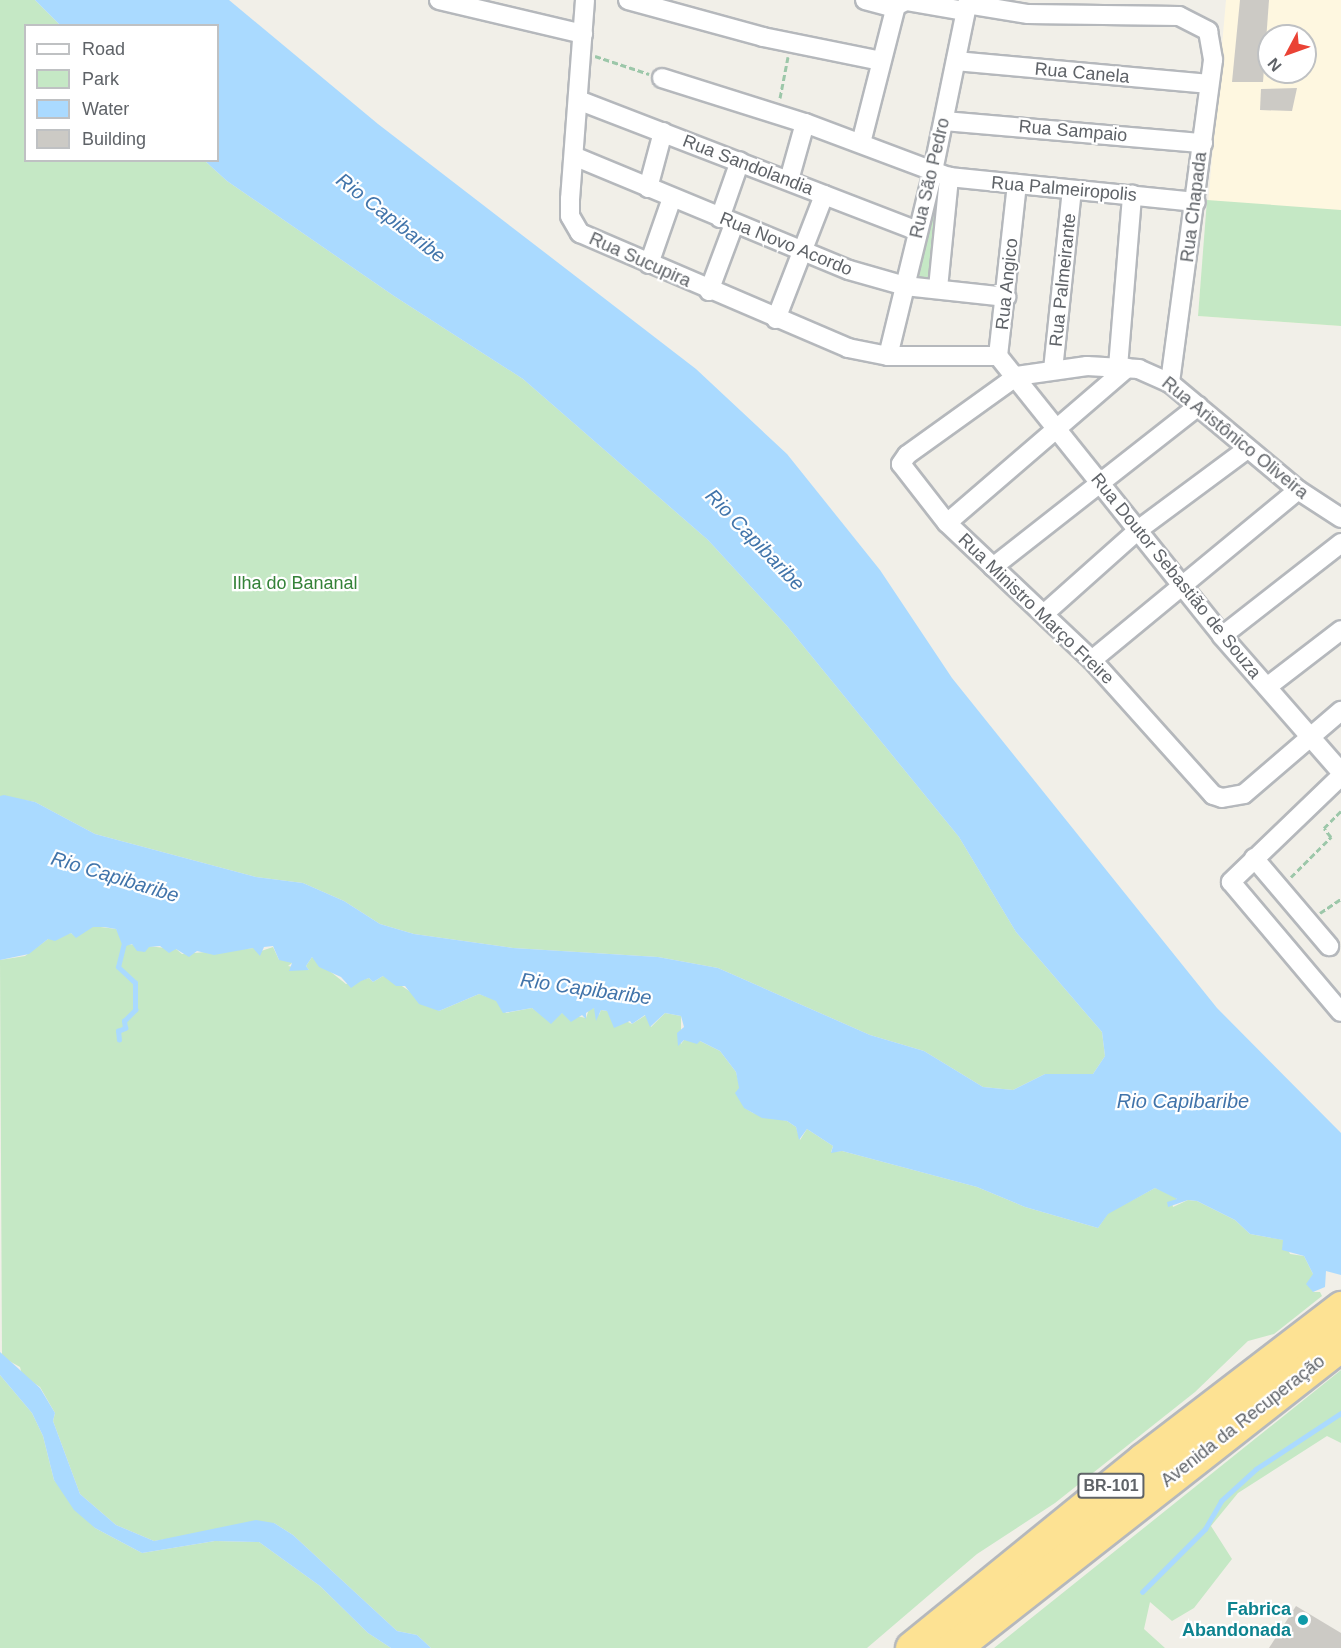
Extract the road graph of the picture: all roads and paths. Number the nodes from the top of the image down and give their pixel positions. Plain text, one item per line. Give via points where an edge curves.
1 (439, 0) edge
2 (585, 0) edge
3 (628, 0) edge
4 (865, 0) edge
5 (900, 4) edge
6 (966, 5) edge
7 (1030, 7) edge
8 (1072, 8) edge
9 (791, 42) junction
10 (582, 43) junction
11 (880, 61) junction
12 (956, 61) junction
13 (662, 78) joint
14 (1209, 84) junction
15 (578, 100) junction
16 (776, 114) junction
17 (944, 121) junction
18 (805, 123) junction
19 (663, 132) junction
20 (861, 143) junction
21 (1203, 143) junction
22 (576, 157) junction
23 (740, 161) junction
24 (941, 174) junction
25 (789, 180) junction
26 (1017, 184) junction
27 (648, 188) junction
28 (1072, 190) junction
29 (824, 195) junction
30 (1132, 195) junction
31 (672, 198) junction
32 (1196, 202) junction
33 (727, 221) junction
34 (917, 231) junction
35 (801, 253) junction
36 (649, 264) junction
37 (905, 286) junction
38 (938, 288) junction
39 (709, 291) junction
40 (1006, 297) junction
41 (776, 319) junction
42 (888, 356) junction
43 (998, 356) junction
44 (1123, 367) junction
45 (1053, 370) junction
46 (1017, 376) junction
47 (1170, 383) junction
48 (1198, 406) junction
49 (1058, 428) junction
50 (1247, 448) junction
51 (1101, 483) junction
52 (1298, 490) junction
53 (1341, 518) edge
54 (946, 523) junction
55 (1138, 530) junction
56 (1341, 543) edge
57 (993, 567) junction
58 (1181, 583) junction
59 (1045, 613) junction
60 (1341, 630) edge
61 (1222, 636) junction
62 (1092, 660) junction
63 (1267, 687) junction
64 (1341, 711) edge
65 (1310, 735) junction
66 (1341, 774) edge
67 (1341, 811) edge
68 (1254, 858) junction
69 (1283, 885) dead end
70 (1341, 899) edge
71 (1314, 916) dead end
72 (1329, 946) dead end
73 (1341, 1012) edge
74 (1341, 1308) edge
75 (1330, 1341) edge
76 (912, 1648) edge
77 (953, 1648) edge

1 - 10 street
2 - 10 street, Rua Sucupira
3 - 9 street
4 - 5 street
5 - 6 street
5 - 11 street
6 - 7 street
6 - 12 street, Rua São Pedro
7 - 8 street
8 - 14 street, Rua Chapada via 1179,16 1208,31 1213,60
9 - 11 street
9 - 16 path
10 - 13 path
10 - 15 street, Rua Sucupira
11 - 20 street
12 - 14 street, Rua Canela
12 - 17 street, Rua São Pedro
13 - 16 street, Rua Palmeiropolis
14 - 21 street, Rua Chapada
15 - 19 street, Rua Sandolandia
15 - 22 street, Rua Sucupira
16 - 18 street, Rua Palmeiropolis
17 - 21 street, Rua Sampaio
17 - 24 street, Rua São Pedro
18 - 20 street, Rua Palmeiropolis
18 - 25 street
19 - 23 street, Rua Sandolandia
19 - 27 street
20 - 24 street, Rua Palmeiropolis
21 - 32 street, Rua Chapada
22 - 27 street, Rua Novo Acordo
22 - 36 street, Rua Sucupira via 570,199 573,226 588,238
23 - 25 street, Rua Sandolandia
23 - 33 street
24 - 26 street, Rua Palmeiropolis
24 - 34 street, Rua São Pedro
24 - 38 street, Rua São Pedro
25 - 29 street, Rua Sandolandia
26 - 28 street, Rua Palmeiropolis
26 - 40 street, Rua Angico
27 - 31 street, Rua Novo Acordo
28 - 30 street, Rua Palmeiropolis
28 - 45 street, Rua Palmeirante
29 - 34 street, Rua Sandolandia
29 - 35 street
30 - 32 street, Rua Palmeiropolis
30 - 44 street
31 - 33 street, Rua Novo Acordo
31 - 36 street
32 - 47 street, Rua Chapada
33 - 35 street, Rua Novo Acordo
33 - 39 street
34 - 37 street, Rua São Pedro
35 - 37 street, Rua Novo Acordo
35 - 41 street
36 - 39 street, Rua Sucupira
37 - 38 street, Rua Novo Acordo
37 - 42 street, Rua São Pedro
38 - 40 street, Rua Novo Acordo
39 - 41 street, Rua Sucupira
40 - 43 street, Rua Angico
41 - 42 street, Rua Sucupira via 848,348
42 - 43 street
43 - 46 street, Rua Angico
44 - 45 street, Rua Aristônico Oliveira
44 - 47 street, Rua Aristônico Oliveira via 1147,372
44 - 49 street
45 - 46 street, Rua Aristônico Oliveira
46 - 49 street, Rua Doutor Sebastião de Souza
46 - 54 street, Rua Ministro Março Freire via 907,455 902,468
47 - 48 street, Rua Aristônico Oliveira
48 - 50 street, Rua Aristônico Oliveira
48 - 51 street
49 - 51 street, Rua Doutor Sebastião de Souza
49 - 54 street
50 - 52 street, Rua Aristônico Oliveira
50 - 55 street
51 - 55 street, Rua Doutor Sebastião de Souza
51 - 57 street
52 - 53 street, Rua Aristônico Oliveira
52 - 58 street
54 - 57 street, Rua Ministro Março Freire
55 - 58 street, Rua Doutor Sebastião de Souza
55 - 59 street
56 - 61 street
57 - 59 street, Rua Ministro Março Freire
58 - 61 street, Rua Doutor Sebastião de Souza
58 - 62 street
59 - 62 street, Rua Ministro Março Freire
60 - 63 street
61 - 63 street, Rua Doutor Sebastião de Souza
62 - 65 street, Rua Ministro Março Freire via 1204,789 1222,798 1244,794
63 - 65 street, Rua Doutor Sebastião de Souza
64 - 65 street
65 - 66 street, Rua Doutor Sebastião de Souza
66 - 68 street
67 - 69 path via 1324,828 1331,837
68 - 72 street
68 - 73 street via 1231,882
70 - 71 path
74 - 75 highway, BR-101
75 - 76 highway, Avenida da Recuperação / BR-101 via 1143,1460
75 - 77 highway, Avenida da Recuperação / BR-101

